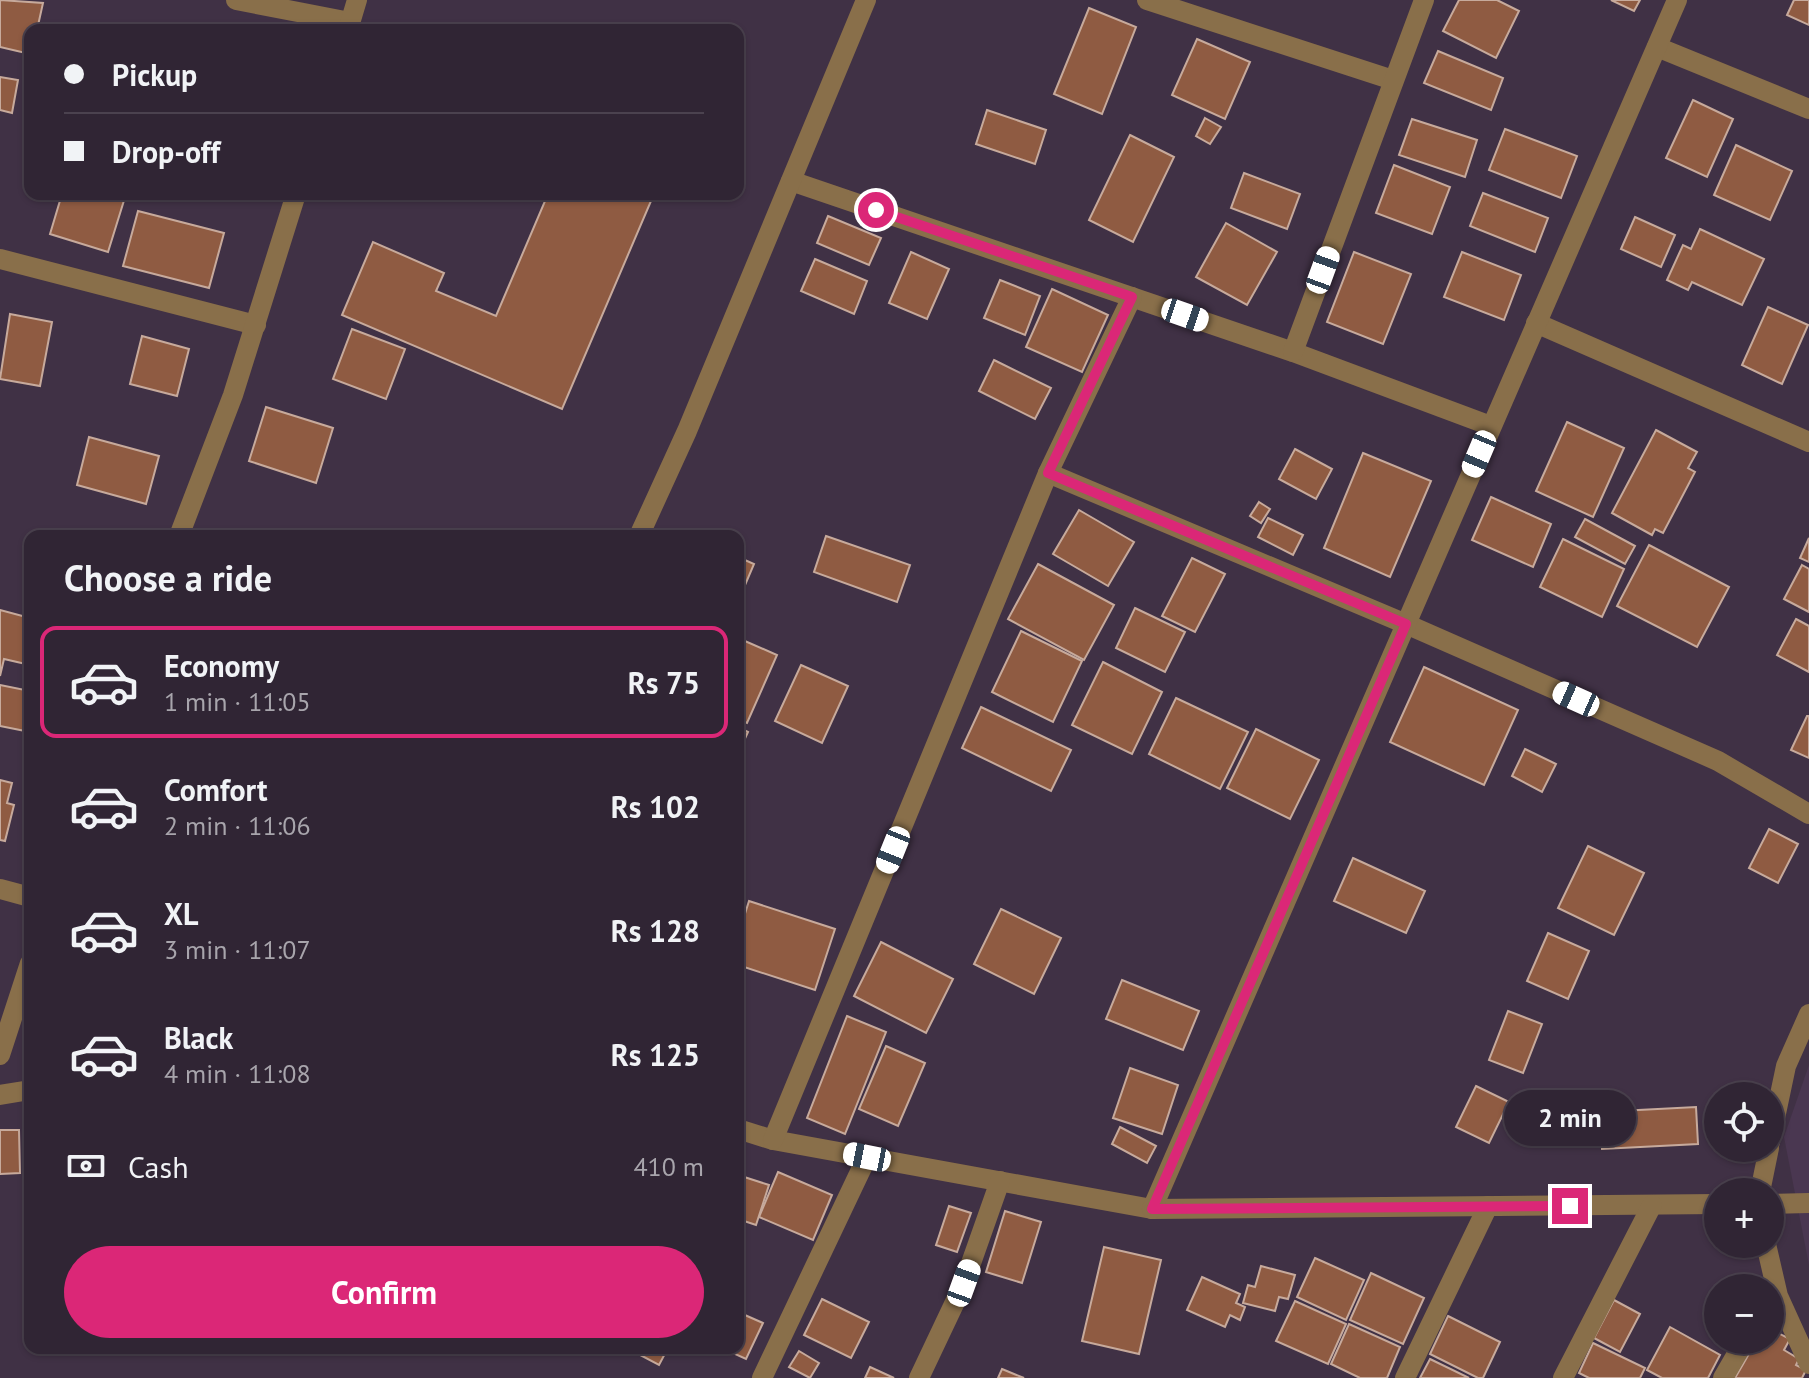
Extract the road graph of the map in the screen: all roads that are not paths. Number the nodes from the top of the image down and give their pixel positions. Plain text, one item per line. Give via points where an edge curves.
1 (236, 0) edge
2 (357, 0) edge
3 (866, 0) edge
4 (1147, 0) edge
5 (1424, 0) edge
6 (1677, 0) edge
7 (340, 24) edge
8 (350, 24) edge
9 (1657, 47) junction
10 (1393, 80) junction
11 (1809, 109) edge
12 (791, 181) junction
13 (294, 200) edge
14 (0, 259) edge
15 (1132, 297) junction
16 (1536, 323) junction
17 (256, 325) junction
18 (1293, 352) junction
19 (1491, 426) junction
20 (1809, 442) edge
21 (1048, 473) junction
22 (181, 530) edge
23 (642, 530) edge
24 (1406, 624) junction
25 (1809, 814) edge
26 (0, 889) edge
27 (24, 895) edge
28 (24, 981) edge
29 (1809, 1014) edge
30 (0, 1055) edge
31 (1783, 1082) edge
32 (24, 1091) edge
33 (0, 1095) edge
34 (744, 1131) edge
35 (773, 1140) junction
36 (867, 1157) junction
37 (1000, 1181) junction
38 (1809, 1203) edge
39 (1704, 1204) edge
40 (1784, 1204) edge
41 (1652, 1205) junction
42 (1488, 1206) junction
43 (1152, 1209) junction
44 (1784, 1309) edge
45 (1737, 1354) edge
46 (1809, 1364) edge
47 (762, 1378) edge
48 (919, 1378) edge
49 (1405, 1378) edge
50 (1563, 1378) edge
51 (1723, 1378) edge

1 - 7 street
2 - 8 street
3 - 12 street
4 - 10 street
5 - 10 street
6 - 9 street
9 - 11 street
9 - 16 street
10 - 18 street
12 - 15 street
12 - 23 street
13 - 17 street
14 - 17 street
15 - 18 street
15 - 21 street
16 - 19 street
16 - 20 street
17 - 22 street
18 - 19 street
19 - 24 street
21 - 24 street
21 - 35 street
24 - 25 street via 1718,761
24 - 43 street
26 - 27 street
28 - 30 street
29 - 31 street
32 - 33 street
34 - 35 street
35 - 36 street
36 - 37 street
36 - 47 street
37 - 43 street
37 - 48 street via 964,1283
38 - 40 street
39 - 41 street
41 - 42 street
41 - 50 street
42 - 43 street
42 - 49 street
44 - 46 street
45 - 51 street

